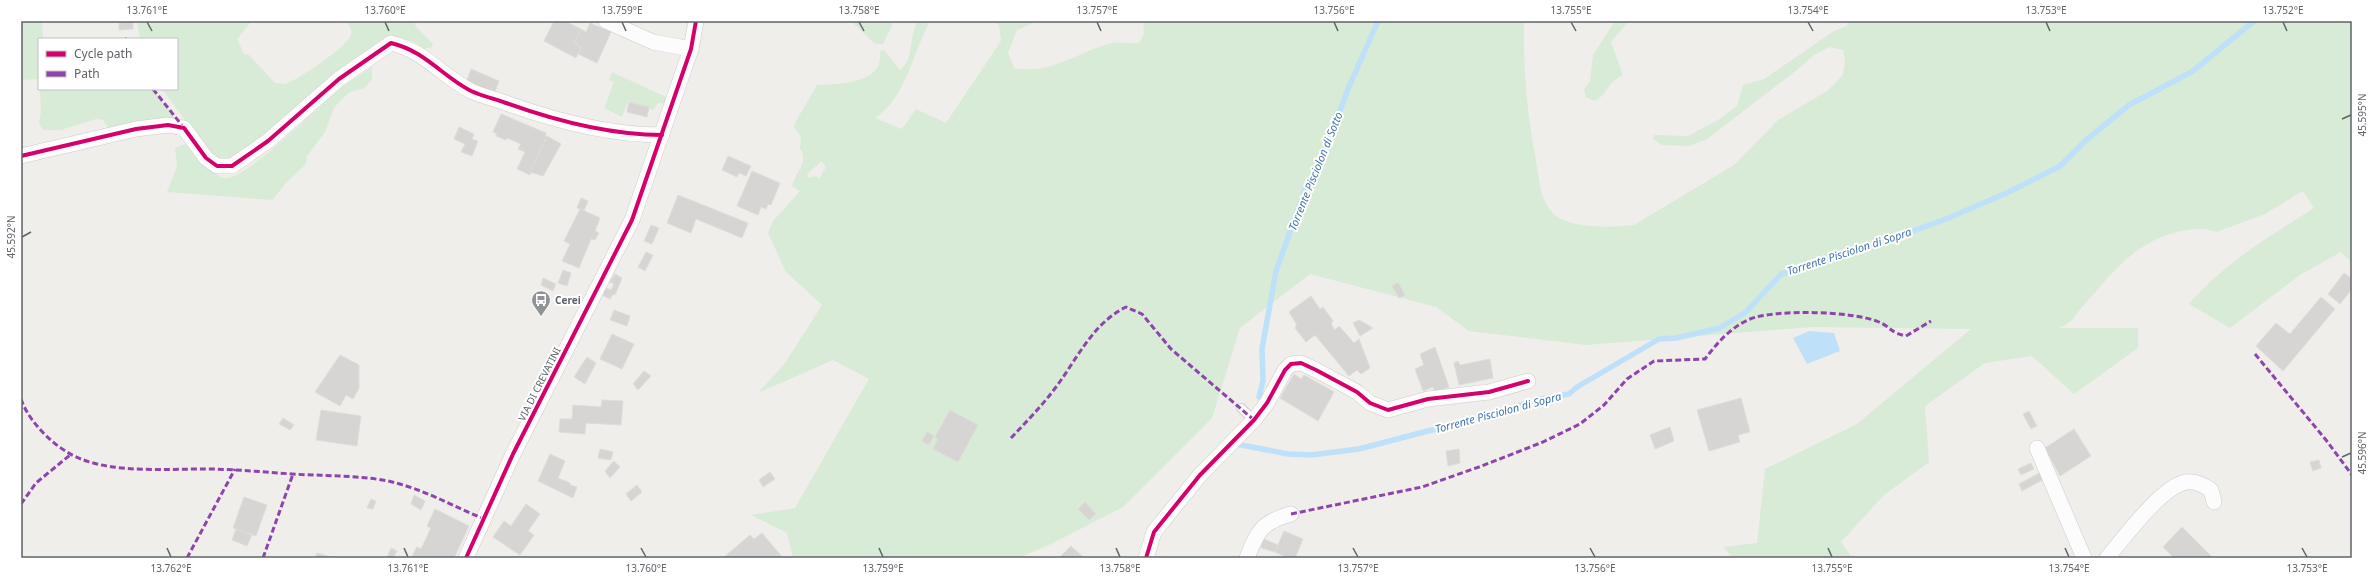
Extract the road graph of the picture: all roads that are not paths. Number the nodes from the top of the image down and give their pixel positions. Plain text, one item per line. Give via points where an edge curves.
1 (606, 21) edge
2 (696, 21) edge
3 (691, 49) junction
4 (662, 135) junction
5 (21, 156) edge
6 (1528, 381) dead end
7 (1241, 408) dead end
8 (1254, 420) junction
9 (2038, 448) dead end
10 (2214, 502) dead end
11 (1291, 514) dead end
12 (466, 558) edge
13 (1146, 558) edge
14 (1247, 558) edge
15 (2084, 558) edge
16 (2107, 558) edge

1 - 3 street via 653,42
2 - 3 street, VIA DI CREVATINI
3 - 4 street, VIA DI CREVATINI
4 - 5 street via 636,135 600,129 515,106 471,90 408,47 391,43 339,79 268,141 232,166 217,166 206,158 184,128 168,125
4 - 12 street, VIA DI CREVATINI via 632,220 513,454
6 - 8 street via 1489,392 1428,399 1388,410 1370,403 1357,392 1316,370 1301,363 1291,364 1285,370 1267,404
7 - 8 lane
8 - 13 street via 1200,475 1154,532
9 - 15 street
10 - 16 street via 2211,490 2198,483 2185,482 2169,490
11 - 14 street via 1273,519 1261,529

